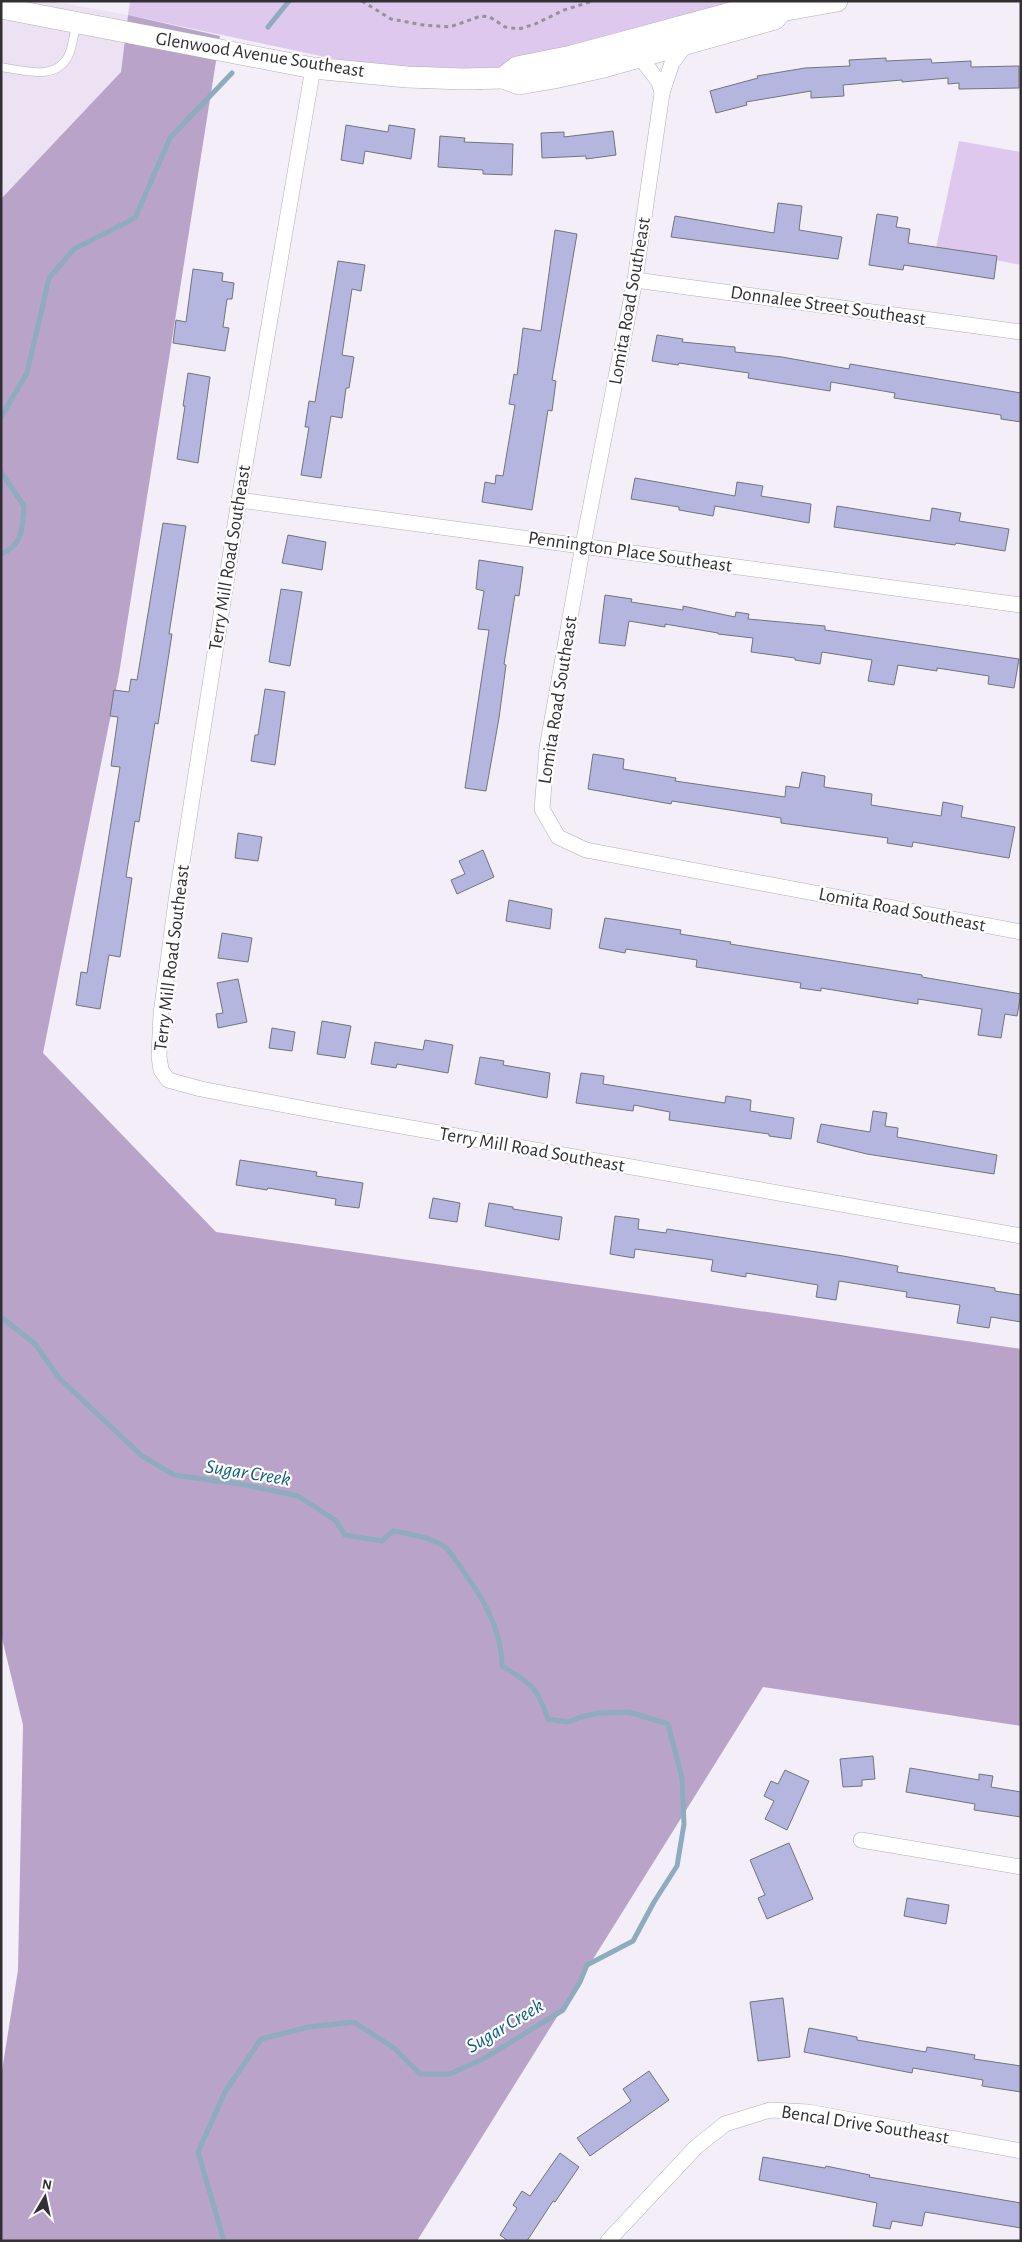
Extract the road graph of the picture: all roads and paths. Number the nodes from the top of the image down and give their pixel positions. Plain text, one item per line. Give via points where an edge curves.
1 (362, 1) edge
2 (593, 1) edge
3 (837, 1) edge
4 (1, 8) edge
5 (781, 11) junction
6 (76, 23) junction
7 (686, 44) junction
8 (640, 57) junction
9 (1, 67) edge
10 (313, 68) junction
11 (503, 78) junction
12 (662, 93) junction
13 (635, 280) junction
14 (1021, 332) edge
15 (238, 500) junction
16 (583, 545) junction
17 (1021, 605) edge
18 (1021, 932) edge
19 (1020, 1232) edge
20 (861, 1840) dead end
21 (1021, 1868) edge
22 (1021, 2151) edge
23 (608, 2241) edge

1 - 2 path via 391,19 423,25 450,27 490,16 505,27 519,29
3 - 5 main road
4 - 6 main road, Glenwood Avenue Southeast
5 - 7 main road, Glenwood Avenue Southeast via 775,19
5 - 11 main road via 768,5 742,10 572,56 517,67
6 - 9 lane via 70,52 53,71 43,73
6 - 10 main road, Glenwood Avenue Southeast
7 - 8 main road, Glenwood Avenue Southeast
7 - 12 street, Lomita Road Southeast via 672,63
8 - 11 main road, Glenwood Avenue Southeast via 519,84
8 - 12 street via 659,82
10 - 11 main road, Glenwood Avenue Southeast via 407,77
10 - 15 street, Terry Mill Road Southeast
12 - 13 street, Lomita Road Southeast
13 - 14 street, Donnalee Street Southeast
13 - 16 street, Lomita Road Southeast
15 - 16 street, Pennington Place Southeast
15 - 19 street, Terry Mill Road Southeast via 161,1014 159,1056 161,1070 168,1080 316,1111
16 - 17 street, Pennington Place Southeast
16 - 18 street, Lomita Road Southeast via 547,748 542,809 558,837 586,850
20 - 21 street
22 - 23 street, Bencal Drive Southeast via 808,2112 770,2110 725,2124 696,2147

